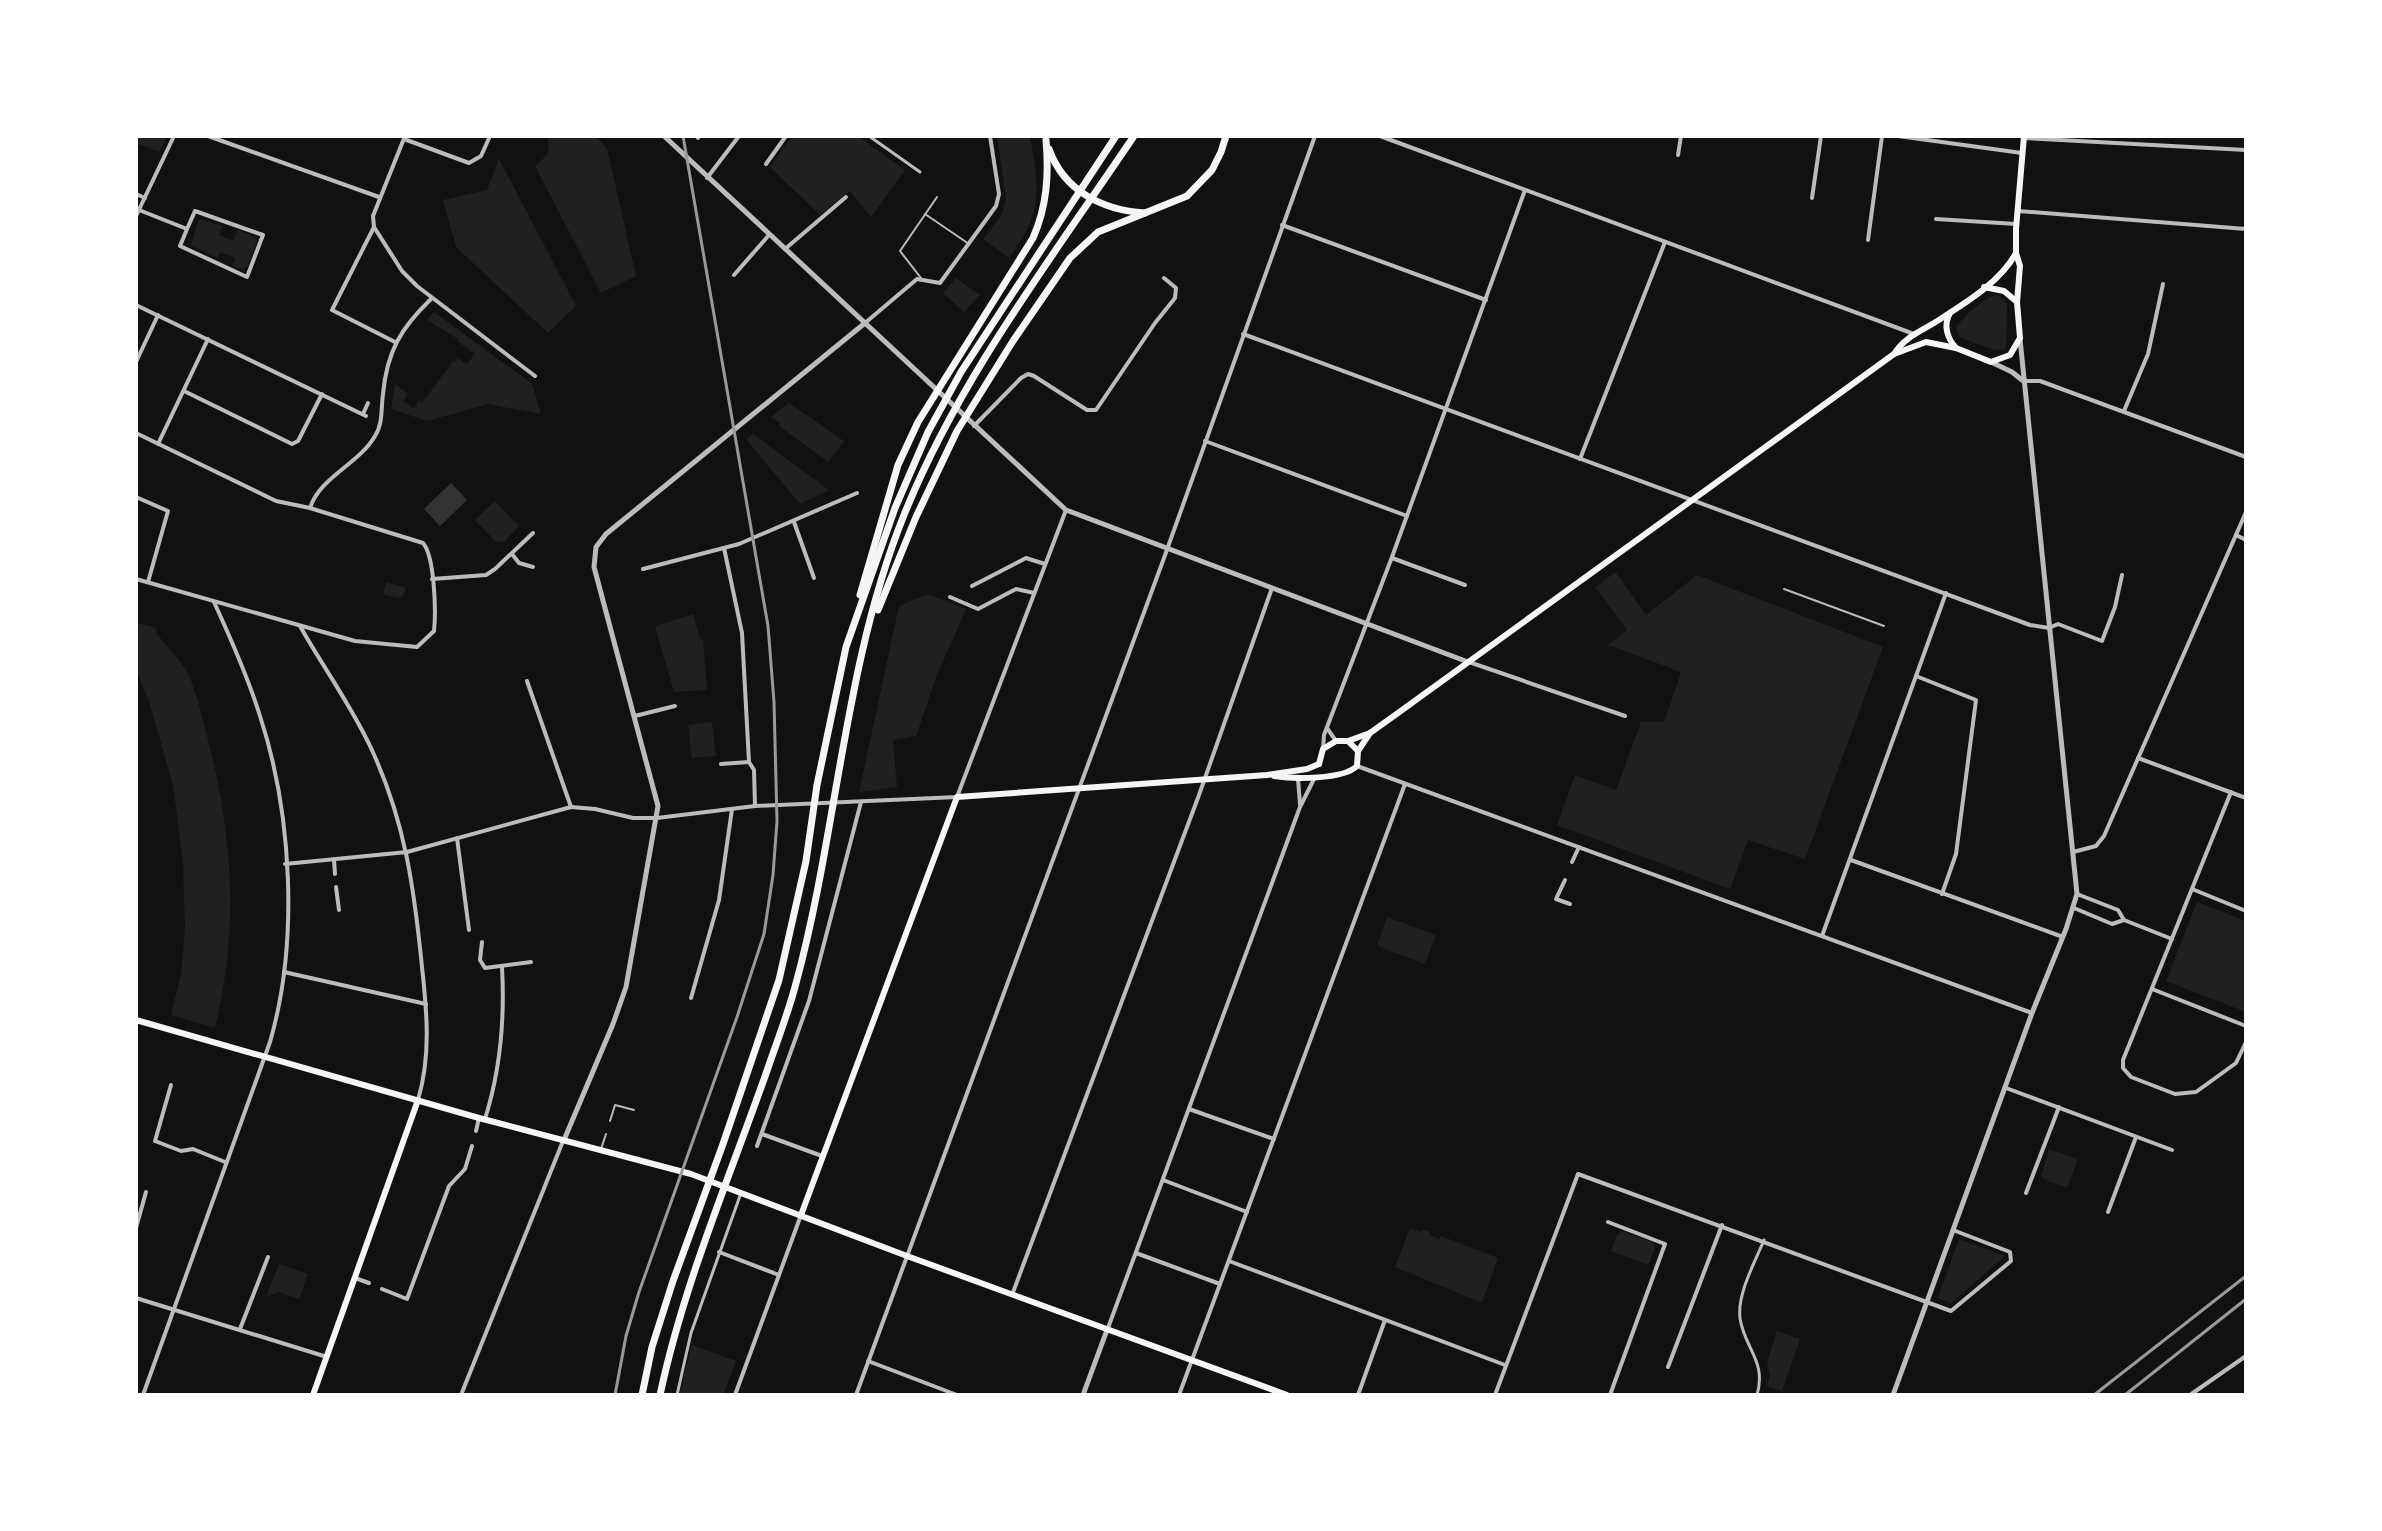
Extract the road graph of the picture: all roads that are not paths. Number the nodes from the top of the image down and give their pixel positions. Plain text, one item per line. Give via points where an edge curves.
1 (174, 136) edge
2 (208, 136) edge
3 (490, 136) edge
4 (664, 136) edge
5 (739, 136) edge
6 (786, 136) edge
7 (869, 136) edge
8 (990, 136) edge
9 (1116, 136) edge
10 (1134, 136) edge
11 (1226, 136) edge
12 (1315, 136) edge
13 (1380, 136) edge
14 (1681, 136) edge
15 (1821, 136) edge
16 (1882, 136) edge
17 (1898, 136) edge
18 (2024, 137) edge
19 (220, 138) edge
20 (405, 138) edge
21 (1046, 138) edge
22 (2246, 150) edge
23 (2022, 153) junction
24 (1678, 155) dead end
25 (766, 164) dead end
26 (920, 172) dead end
27 (707, 178) junction
28 (1525, 190) junction
29 (136, 194) edge
30 (846, 197) dead end
31 (937, 197) dead end
32 (145, 198) junction
33 (380, 198) junction
34 (1812, 198) dead end
35 (2018, 211) junction
36 (137, 213) edge
37 (1147, 213) junction
38 (925, 214) junction
39 (1936, 219) dead end
40 (2016, 224) junction
41 (1282, 225) junction
42 (374, 227) junction
43 (187, 229) junction
44 (2246, 229) edge
45 (769, 235) junction
46 (1868, 240) dead end
47 (1665, 242) junction
48 (970, 244) junction
49 (785, 249) junction
50 (2016, 253) junction
51 (734, 275) dead end
52 (921, 278) junction
53 (1164, 278) dead end
54 (2163, 284) dead end
55 (1984, 287) junction
56 (431, 299) junction
57 (1486, 300) junction
58 (2017, 302) junction
59 (136, 305) edge
60 (1950, 313) junction
61 (158, 315) junction
62 (865, 323) junction
63 (1243, 334) junction
64 (1915, 334) junction
65 (2020, 338) junction
66 (208, 339) junction
67 (395, 342) junction
68 (1956, 348) junction
69 (1894, 354) junction
70 (136, 362) edge
71 (1991, 362) junction
72 (535, 376) dead end
73 (2023, 381) junction
74 (184, 391) junction
75 (322, 394) junction
76 (368, 403) dead end
77 (1446, 409) junction
78 (2124, 412) junction
79 (974, 426) junction
80 (136, 433) edge
81 (1205, 441) junction
82 (158, 444) junction
83 (2246, 457) edge
84 (1580, 459) junction
85 (857, 493) dead end
86 (136, 497) edge
87 (1692, 500) junction
88 (310, 508) junction
89 (1066, 510) junction
90 (2246, 512) edge
91 (1407, 516) junction
92 (794, 522) junction
93 (533, 533) dead end
94 (2236, 535) junction
95 (2246, 540) edge
96 (724, 548) junction
97 (1167, 549) junction
98 (512, 554) junction
99 (1392, 557) junction
100 (1045, 564) junction
101 (533, 567) dead end
102 (643, 569) dead end
103 (2122, 575) dead end
104 (814, 578) dead end
105 (136, 579) edge
106 (432, 579) junction
107 (148, 582) junction
108 (1465, 585) dead end
109 (972, 586) dead end
110 (1272, 588) junction
111 (1784, 589) dead end
112 (1034, 593) junction
113 (1946, 593) junction
114 (950, 597) dead end
115 (214, 602) junction
116 (1365, 623) junction
117 (300, 626) junction
118 (1884, 626) dead end
119 (2049, 628) junction
120 (864, 646) junction
121 (846, 647) junction
122 (1469, 662) junction
123 (1916, 676) junction
124 (527, 681) dead end
125 (675, 706) dead end
126 (635, 716) junction
127 (1625, 716) dead end
128 (1327, 728) junction
129 (1370, 733) junction
130 (1336, 741) junction
131 (1348, 741) junction
132 (1323, 749) junction
133 (1358, 751) junction
134 (2138, 758) junction
135 (749, 762) junction
136 (721, 764) dead end
137 (1319, 764) junction
138 (1357, 766) junction
139 (1330, 774) junction
140 (1267, 775) junction
141 (1315, 777) junction
142 (1298, 779) junction
143 (1204, 780) junction
144 (1405, 784) junction
145 (1079, 788) junction
146 (2231, 792) junction
147 (957, 797) junction
148 (2246, 798) edge
149 (861, 802) junction
150 (755, 806) junction
151 (571, 807) junction
152 (1300, 807) junction
153 (732, 809) junction
154 (657, 818) junction
155 (457, 838) junction
156 (1579, 847) junction
157 (407, 852) junction
158 (2073, 852) junction
159 (334, 860) junction
160 (1850, 860) junction
161 (1572, 862) dead end
162 (285, 864) junction
163 (335, 874) dead end
164 (1565, 880) dead end
165 (336, 887) dead end
166 (2192, 889) junction
167 (1942, 894) junction
168 (2077, 894) junction
169 (1570, 904) dead end
170 (2074, 908) junction
171 (339, 910) dead end
172 (2246, 911) edge
173 (2124, 920) junction
174 (469, 930) dead end
175 (1822, 936) junction
176 (2063, 937) junction
177 (2172, 939) junction
178 (482, 942) dead end
179 (531, 962) dead end
180 (502, 967) junction
181 (284, 972) junction
182 (2152, 989) junction
183 (691, 998) dead end
184 (426, 1004) junction
185 (2032, 1013) junction
186 (136, 1020) edge
187 (2246, 1026) edge
188 (2246, 1042) edge
189 (265, 1057) junction
190 (171, 1085) dead end
191 (2006, 1088) junction
192 (418, 1100) junction
193 (2059, 1107) junction
194 (1189, 1108) junction
195 (634, 1110) dead end
196 (482, 1118) junction
197 (610, 1121) dead end
198 (476, 1131) dead end
199 (606, 1134) dead end
200 (762, 1134) junction
201 (2136, 1137) junction
202 (1274, 1139) junction
203 (564, 1140) junction
204 (472, 1146) dead end
205 (757, 1146) dead end
206 (2172, 1150) dead end
207 (601, 1151) junction
208 (822, 1156) junction
209 (226, 1162) junction
210 (1163, 1180) junction
211 (741, 1191) junction
212 (146, 1192) dead end
213 (2026, 1193) dead end
214 (1247, 1212) junction
215 (2108, 1212) dead end
216 (801, 1215) junction
217 (1608, 1222) dead end
218 (1722, 1225) junction
219 (136, 1228) edge
220 (1953, 1230) junction
221 (1764, 1240) junction
222 (719, 1252) junction
223 (1135, 1253) junction
224 (907, 1256) junction
225 (268, 1257) dead end
226 (1229, 1261) junction
227 (779, 1275) junction
228 (355, 1278) junction
229 (369, 1283) dead end
230 (1220, 1284) junction
231 (382, 1289) dead end
232 (1012, 1295) junction
233 (136, 1298) edge
234 (1927, 1301) junction
235 (174, 1309) junction
236 (1385, 1320) junction
237 (240, 1329) junction
238 (1107, 1330) junction
239 (2246, 1356) edge
240 (327, 1357) junction
241 (868, 1361) junction
242 (1192, 1361) junction
243 (1505, 1365) junction
244 (1668, 1367) dead end
245 (1269, 1392) edge
246 (143, 1395) edge
247 (313, 1395) edge
248 (461, 1395) edge
249 (642, 1395) edge
250 (660, 1395) edge
251 (677, 1395) edge
252 (735, 1395) edge
253 (856, 1395) edge
254 (957, 1395) edge
255 (1083, 1395) edge
256 (1179, 1395) edge
257 (1287, 1395) edge
258 (1358, 1395) edge
259 (1495, 1395) edge
260 (1610, 1395) edge
261 (1757, 1395) edge
262 (1893, 1395) edge
263 (2190, 1395) edge

1 - 32 street
2 - 19 street
3 - 20 street via 481,156 469,163
4 - 27 street
5 - 27 street
6 - 25 street
7 - 26 street
8 - 48 street via 999,194
9 - 121 highway via 997,314 928,432
10 - 120 highway via 939,439 904,515
11 - 37 highway via 1201,184
12 - 41 street
13 - 28 street
14 - 24 street
15 - 34 street
16 - 46 street
17 - 23 street
18 - 22 street
18 - 23 main road
19 - 33 street
20 - 33 street
21 - 37 highway via 1057,167 1086,196 1111,208
21 - 121 highway via 1042,218 918,422 898,465
23 - 35 main road
27 - 45 street
28 - 47 street
28 - 57 street
29 - 32 street
30 - 49 street
31 - 38 lane
32 - 36 street
33 - 42 street
35 - 40 main road
35 - 44 street
36 - 43 street
37 - 120 highway via 1082,244 1013,341 957,431
38 - 48 lane
38 - 52 lane via 900,251
39 - 40 street
40 - 50 main road
41 - 57 street
41 - 63 street
42 - 56 street via 402,271
42 - 67 street via 332,310
43 - 43 street via 195,211 263,235 247,277 180,246
45 - 49 street
45 - 51 street
47 - 64 street
47 - 84 street
48 - 52 street via 940,283
49 - 62 street
50 - 55 main road
50 - 58 main road
52 - 62 street
53 - 79 street via 1176,288 1175,298 1096,410 1087,410 1028,374
54 - 78 street via 2148,354
55 - 58 main road via 2004,291
55 - 60 main road
56 - 67 street
56 - 72 street
57 - 77 street
58 - 65 main road
59 - 61 street
60 - 64 main road
60 - 68 main road via 1946,330
61 - 66 street
61 - 70 street
62 - 79 street
62 - 126 street via 596,547 594,567
63 - 77 street
63 - 81 street
64 - 69 main road
65 - 71 main road via 2010,355
65 - 73 street
66 - 74 street
66 - 75 street
67 - 88 street via 375,436 319,491
68 - 69 main road via 1920,343
68 - 71 main road
69 - 87 main road
71 - 73 street
73 - 78 street via 2040,381
73 - 119 street
74 - 75 street via 292,444
74 - 82 street
75 - 76 street via 365,415
77 - 84 street
77 - 91 street
78 - 83 street
79 - 89 street
80 - 82 street
81 - 91 street
81 - 97 street
82 - 88 street via 276,501
84 - 87 street
85 - 92 street
86 - 107 street via 168,511
87 - 113 street
87 - 122 main road
88 - 106 street via 423,543
89 - 97 street
89 - 100 street
90 - 94 street
91 - 99 street
92 - 96 street
92 - 104 street
93 - 98 street
94 - 95 street
94 - 134 street
96 - 102 street
96 - 135 street via 742,633
97 - 110 street
97 - 145 street
98 - 101 street
98 - 106 street via 486,575
99 - 108 street
99 - 116 street
100 - 109 street via 1026,558
100 - 112 street
103 - 119 street via 2102,641 2058,624
105 - 107 street
106 - 117 street via 435,623 417,647 355,641
107 - 115 street
110 - 116 street
110 - 143 street
111 - 118 lane
112 - 114 street via 1016,589 978,609
112 - 147 street
113 - 119 street
113 - 123 street
115 - 117 street
115 - 162 street via 248,681 271,755
116 - 122 street
116 - 128 street
117 - 157 street via 370,748
119 - 158 street
120 - 250 highway via 795,989 689,1288
121 - 249 highway via 779,980 673,1281
122 - 127 street
122 - 129 main road
123 - 160 street
123 - 167 street via 1976,700 1956,854
124 - 151 street
125 - 126 street
126 - 154 street via 657,795
128 - 130 street
128 - 132 street
129 - 131 main road
129 - 133 main road
130 - 131 main road
130 - 132 main road
131 - 133 main road
132 - 137 main road
133 - 138 main road
134 - 146 street
134 - 158 street via 2100,842
135 - 136 street
135 - 150 street
137 - 139 main road
137 - 140 main road
138 - 139 main road
138 - 144 street
139 - 141 main road
140 - 142 main road
140 - 143 main road
141 - 142 main road
141 - 152 street
142 - 152 street
143 - 145 main road
143 - 232 street
144 - 156 street
144 - 202 street
145 - 147 main road
145 - 224 street
146 - 148 street
146 - 166 street
147 - 149 street
147 - 208 main road
149 - 150 street
149 - 200 street via 809,1001
150 - 153 street
151 - 154 street
151 - 155 street
152 - 194 street
153 - 154 street
153 - 183 street via 719,900
154 - 203 street via 626,987
155 - 157 street
155 - 174 street
156 - 161 street
156 - 175 street
157 - 159 street
157 - 184 street
158 - 168 street
159 - 162 street
159 - 163 street
160 - 167 street
160 - 175 street
162 - 181 street
164 - 169 street via 1556,899
165 - 171 street
166 - 172 street
166 - 177 street
167 - 176 street
168 - 170 street
168 - 173 street via 2118,910
170 - 173 street via 2112,924
170 - 176 street
173 - 177 street
175 - 185 street
176 - 185 street
177 - 182 street
178 - 180 street via 485,968
179 - 180 street
180 - 196 street via 502,1045 497,1079
181 - 184 street
181 - 189 street
182 - 187 street
182 - 188 street via 2123,1060 2131,1077 2175,1094 2200,1091 2236,1063
184 - 192 street via 426,1064
185 - 191 street
186 - 189 main road
189 - 192 main road
189 - 209 street
190 - 209 street via 155,1141
191 - 193 street
191 - 220 street
192 - 196 main road
192 - 228 main road
193 - 201 street
193 - 213 street
194 - 202 street
194 - 210 street
195 - 197 lane via 615,1105
196 - 198 street
196 - 203 main road
199 - 207 lane
200 - 205 street
200 - 208 street
201 - 206 street
201 - 215 street
202 - 214 street
203 - 207 main road
203 - 248 street
204 - 231 street via 465,1169 449,1186 407,1299
207 - 211 main road
208 - 216 main road
209 - 235 street
210 - 214 street
210 - 223 street
211 - 216 main road
211 - 222 street
212 - 219 street
214 - 226 street
216 - 224 main road
216 - 227 street
217 - 260 street via 1665,1244
218 - 221 street
218 - 243 street via 1582,1173 1574,1177
218 - 244 street
220 - 234 street
220 - 234 street via 2010,1252 2011,1261 1951,1311
221 - 234 street
221 - 261 street via 1740,1308 1743,1330 1761,1371
222 - 227 street
222 - 251 street via 691,1333
223 - 230 street
223 - 238 street
224 - 232 main road
224 - 241 street
225 - 237 street
226 - 230 street
226 - 236 street
227 - 252 street
228 - 229 street
228 - 240 main road
230 - 242 street
232 - 238 main road
233 - 235 street
234 - 262 street
235 - 237 street
235 - 246 street
236 - 243 street
236 - 258 street
237 - 240 street
238 - 242 main road
238 - 255 street
239 - 263 street
240 - 247 main road
241 - 253 street
241 - 254 street
242 - 245 main road
242 - 256 street
243 - 259 street
245 - 257 main road

